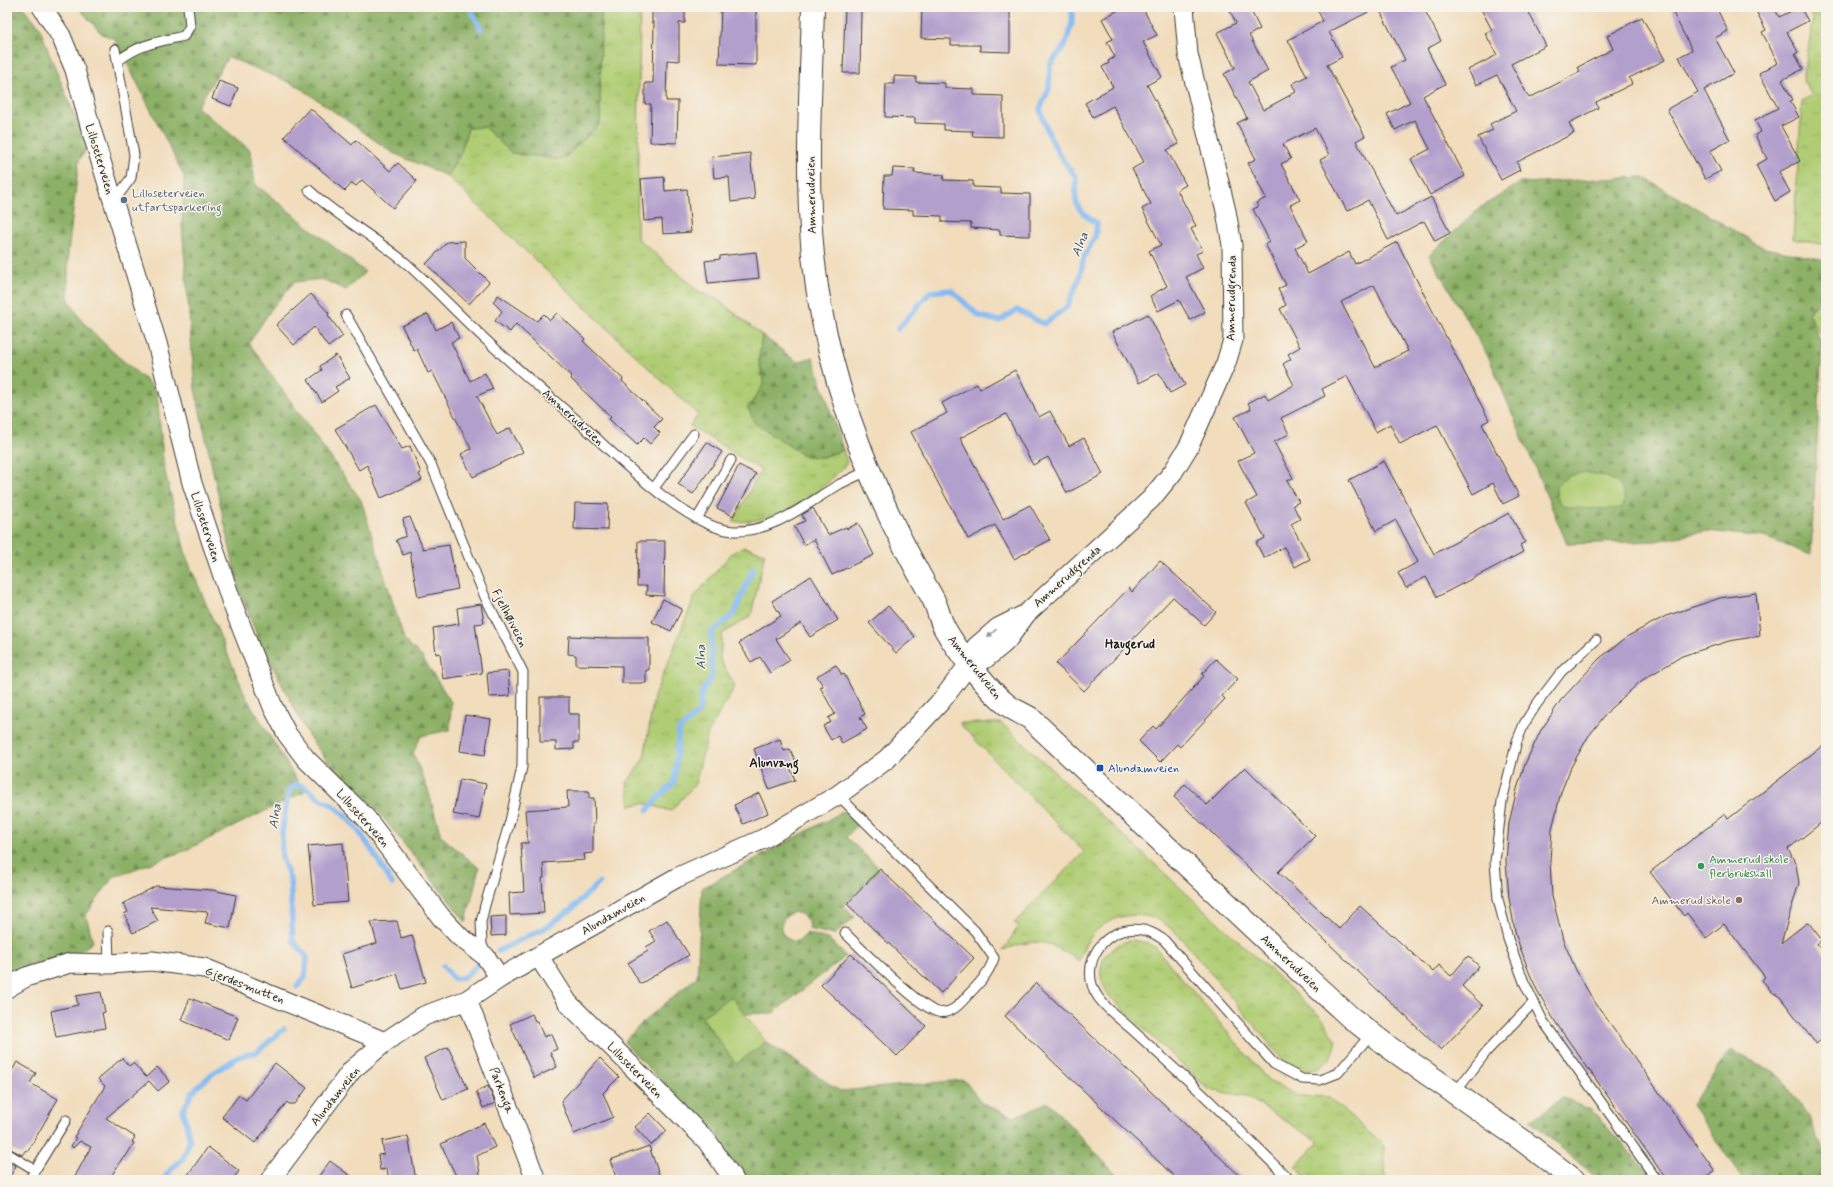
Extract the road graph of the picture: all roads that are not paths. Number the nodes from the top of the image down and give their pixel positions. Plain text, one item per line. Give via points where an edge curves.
1 (42, 7) edge
2 (188, 7) edge
3 (813, 7) edge
4 (1184, 7) edge
5 (115, 49) dead end
6 (118, 61) junction
7 (309, 190) dead end
8 (114, 202) junction
9 (346, 315) dead end
10 (694, 434) dead end
11 (731, 460) dead end
12 (869, 470) junction
13 (654, 488) junction
14 (697, 519) junction
15 (1026, 614) joint
16 (1596, 640) dead end
17 (977, 656) junction
18 (838, 795) junction
19 (108, 931) dead end
20 (845, 933) dead end
21 (485, 956) junction
22 (540, 957) junction
23 (109, 964) junction
24 (500, 978) junction
25 (7, 988) edge
26 (467, 1000) junction
27 (1533, 1003) junction
28 (1372, 1033) junction
29 (385, 1042) junction
30 (1455, 1093) junction
31 (66, 1120) dead end
32 (7, 1153) edge
33 (35, 1170) junction
34 (29, 1180) edge
35 (270, 1180) edge
36 (536, 1180) edge
37 (734, 1180) edge
38 (1290, 1180) edge
39 (1574, 1180) edge
40 (1657, 1180) edge

1 - 8 street, Lilloseterveien via 68,52
2 - 6 lane via 190,26 184,36 146,45
3 - 12 street, Ammerudveien via 810,169 813,256 833,359 851,421
4 - 15 street, Ammerudgrenda via 1188,54 1232,245 1233,340 1225,366 1189,446 1173,472 1151,499
5 - 6 lane
6 - 8 lane via 134,155 130,178
7 - 13 lane, Ammerudveien via 329,208 406,264 485,339
8 - 21 street, Lilloseterveien via 157,343 192,483 210,540 255,664 280,722 306,759 376,828 441,917 460,938
9 - 21 lane, Fjellhøiveien via 431,464 485,597 523,672 522,767 510,821 485,905 482,944
10 - 13 lane
11 - 14 lane
12 - 14 lane, Ammerudveien via 840,484 792,514 767,525 732,531
12 - 17 street, Ammerudveien via 903,544 936,603 955,620
13 - 14 lane, Ammerudveien
15 - 17 street, Alundamveien via 1008,639
16 - 27 lane via 1562,672 1524,724 1517,741 1502,802 1495,862 1498,899 1508,939
17 - 18 street, Alundamveien via 942,700 887,759
17 - 28 street, Ammerudveien via 1016,696 1030,718 1288,961 1350,1017
18 - 20 lane via 975,931 994,958 991,969 978,986 954,1010 938,1012 921,1004
18 - 22 street, Alundamveien via 763,839 676,878
19 - 23 lane
21 - 24 street, Lilloseterveien
22 - 24 street, Alundamveien
22 - 37 street, Lilloseterveien via 568,1003 707,1141
23 - 25 street, Gjerdesmutten via 70,964 26,977
23 - 29 street, Gjerdesmutten via 152,961 204,968
24 - 26 street, Alundamveien
26 - 29 street, Alundamveien via 424,1016
26 - 36 street, Parkenga
27 - 30 lane via 1487,1051
27 - 40 lane via 1573,1065
28 - 30 street, Ammerudveien
28 - 38 lane via 1338,1073 1320,1080 1302,1079 1274,1064 1164,940 1154,933 1131,929 1116,933 1105,940 1097,950 1090,970 1091,982 1098,997 1201,1092
29 - 35 street, Alundamveien via 352,1070
30 - 39 street, Ammerudveien
31 - 33 lane
32 - 33 lane
33 - 34 lane

